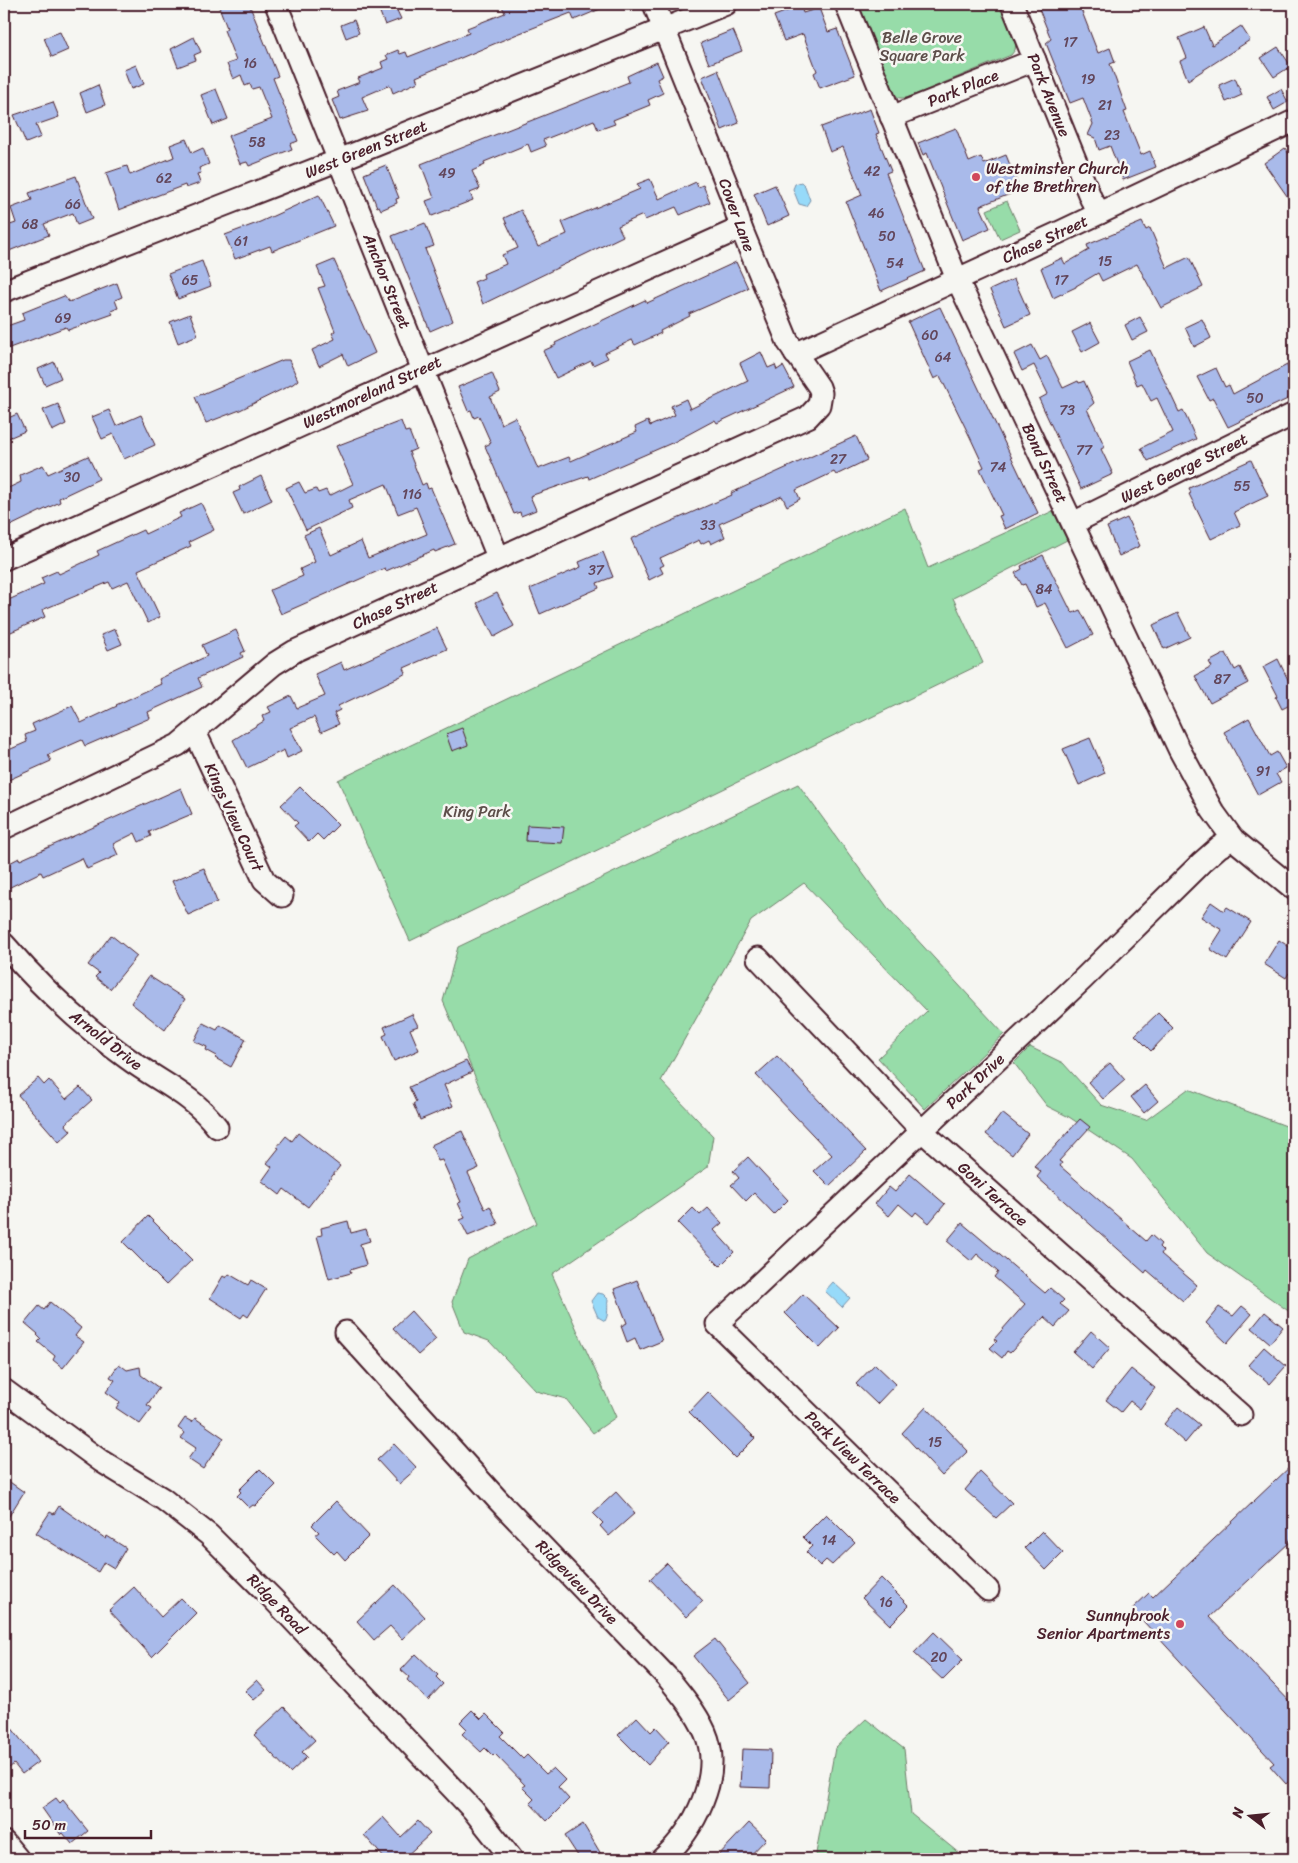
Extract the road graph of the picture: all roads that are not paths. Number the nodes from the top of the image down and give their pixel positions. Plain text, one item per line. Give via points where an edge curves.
1 (276, 4) edge
2 (654, 4) edge
3 (726, 4) edge
4 (846, 4) edge
5 (1012, 4) edge
6 (665, 28) junction
7 (1035, 60) junction
8 (891, 117) junction
9 (1294, 121) edge
10 (339, 160) junction
11 (1100, 213) junction
12 (740, 228) junction
13 (957, 279) junction
14 (4, 291) edge
15 (794, 354) junction
16 (422, 369) junction
17 (1294, 414) edge
18 (808, 417) joint
19 (1073, 523) junction
20 (498, 557) junction
21 (4, 559) edge
22 (195, 732) junction
23 (4, 828) edge
24 (1233, 839) junction
25 (1294, 889) edge
26 (282, 896) dead end
27 (4, 944) edge
28 (758, 958) dead end
29 (217, 1127) dead end
30 (922, 1131) junction
31 (717, 1324) joint
32 (346, 1332) dead end
33 (4, 1390) edge
34 (1241, 1415) dead end
35 (988, 1590) dead end
36 (4, 1842) edge
37 (18, 1859) edge
38 (512, 1859) edge
39 (662, 1859) edge

1 - 10 street, Anchor Street
2 - 6 street, Cover Lane
3 - 6 street, West Green Street
4 - 8 street, Bond Street
5 - 7 street, Park Avenue
6 - 10 street, West Green Street
6 - 12 street, Cover Lane
7 - 8 street, Park Place
7 - 11 street, Park Avenue via 1091,199
8 - 13 street, Bond Street
9 - 11 street, Chase Street
10 - 14 street, West Green Street
10 - 16 street, Anchor Street
11 - 13 street, Chase Street
12 - 15 street, Cover Lane
12 - 16 street, Westmoreland Street
13 - 15 street, Chase Street
13 - 19 street, Bond Street
15 - 18 street, Cover Lane via 821,393 817,410
16 - 20 street, Anchor Street
16 - 21 street, Westmoreland Street
17 - 19 street, West George Street
18 - 20 street, Chase Street
19 - 24 street, Bond Street via 1175,742 1212,810
20 - 22 street, Chase Street via 282,658
22 - 23 street, Chase Street via 153,758
22 - 26 street, Kings View Court via 264,880
24 - 25 street, Bond Street
24 - 30 street, Park Drive via 1202,862
27 - 29 street, Arnold Drive via 64,1008 126,1058 199,1105
28 - 30 street, Goni Terrace
30 - 31 street, Park Drive
30 - 34 street, Goni Terrace
31 - 35 street, Park View Terrace
32 - 39 street, Ridgeview Drive via 497,1499 668,1678 693,1709 706,1734 710,1753 705,1798 687,1832
33 - 38 street, Ridge Road via 101,1461 163,1499 209,1535 473,1810
36 - 37 street

